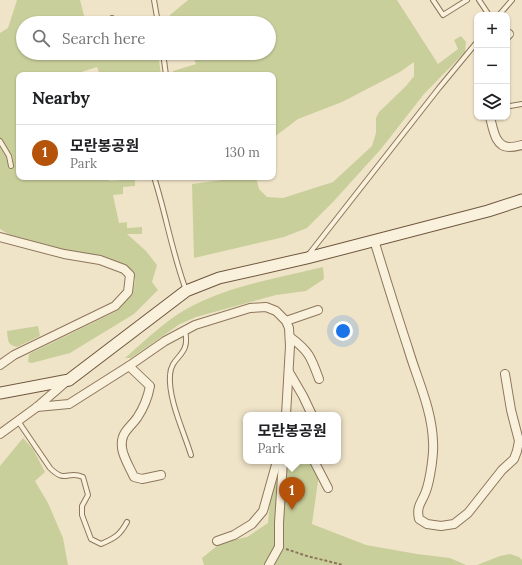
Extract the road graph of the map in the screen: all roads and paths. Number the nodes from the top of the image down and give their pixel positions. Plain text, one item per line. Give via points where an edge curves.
1 (154, 0) edge
2 (433, 0) edge
3 (467, 0) edge
4 (480, 0) edge
5 (512, 0) edge
6 (487, 12) edge
7 (502, 12) edge
8 (157, 16) edge
9 (474, 46) edge
10 (164, 60) edge
11 (166, 72) edge
12 (522, 104) edge
13 (510, 106) dead end
14 (491, 120) edge
15 (0, 141) edge
16 (522, 145) edge
17 (11, 166) dead end
18 (155, 180) edge
19 (522, 200) edge
20 (0, 237) edge
21 (374, 240) junction
22 (307, 258) junction
23 (186, 291) junction
24 (318, 310) dead end
25 (286, 321) junction
26 (185, 330) junction
27 (290, 337) junction
28 (0, 365) edge
29 (129, 366) junction
30 (289, 372) junction
31 (505, 374) dead end
32 (319, 379) dead end
33 (69, 380) junction
34 (0, 392) edge
35 (37, 407) junction
36 (286, 412) edge
37 (311, 412) edge
38 (18, 421) junction
39 (0, 434) edge
40 (191, 455) dead end
41 (276, 464) edge
42 (284, 464) edge
43 (316, 464) edge
44 (161, 475) dead end
45 (328, 488) dead end
46 (127, 522) dead end
47 (217, 541) dead end
48 (279, 547) junction
49 (269, 565) edge
50 (343, 565) edge

1 - 8 lane
2 - 3 lane via 443,15
4 - 6 lane
5 - 7 lane
9 - 22 lane
10 - 11 lane
12 - 13 lane
14 - 16 street via 496,138 501,145
15 - 17 lane via 9,156
18 - 23 lane
19 - 21 main road
20 - 28 street via 64,254 100,260 124,269 130,275 128,292 114,306 14,355
21 - 22 main road
21 - 31 street via 422,390 430,423 433,443 431,462 426,490 417,511 419,519 427,524 454,524 468,513 502,470 514,459 519,441
22 - 23 main road via 219,278
23 - 33 main road
24 - 25 street
25 - 26 street via 276,311 266,307 250,308 195,324
25 - 27 street
26 - 29 street
26 - 40 lane via 187,340 184,351 175,362 170,381 171,394
27 - 30 street
27 - 32 street via 302,345 311,356
29 - 35 street via 69,404
29 - 44 street via 150,386 149,394 137,418 122,438 122,450 134,477 142,479
30 - 36 street
30 - 37 street
33 - 34 main road
33 - 35 street
35 - 38 street
38 - 39 street
38 - 46 lane via 57,475 64,477 76,474 83,477 88,495 82,506 82,515 91,539 101,544 113,539
41 - 47 street via 262,511 252,524 234,535
42 - 48 street
43 - 45 street
48 - 49 street
48 - 50 path

